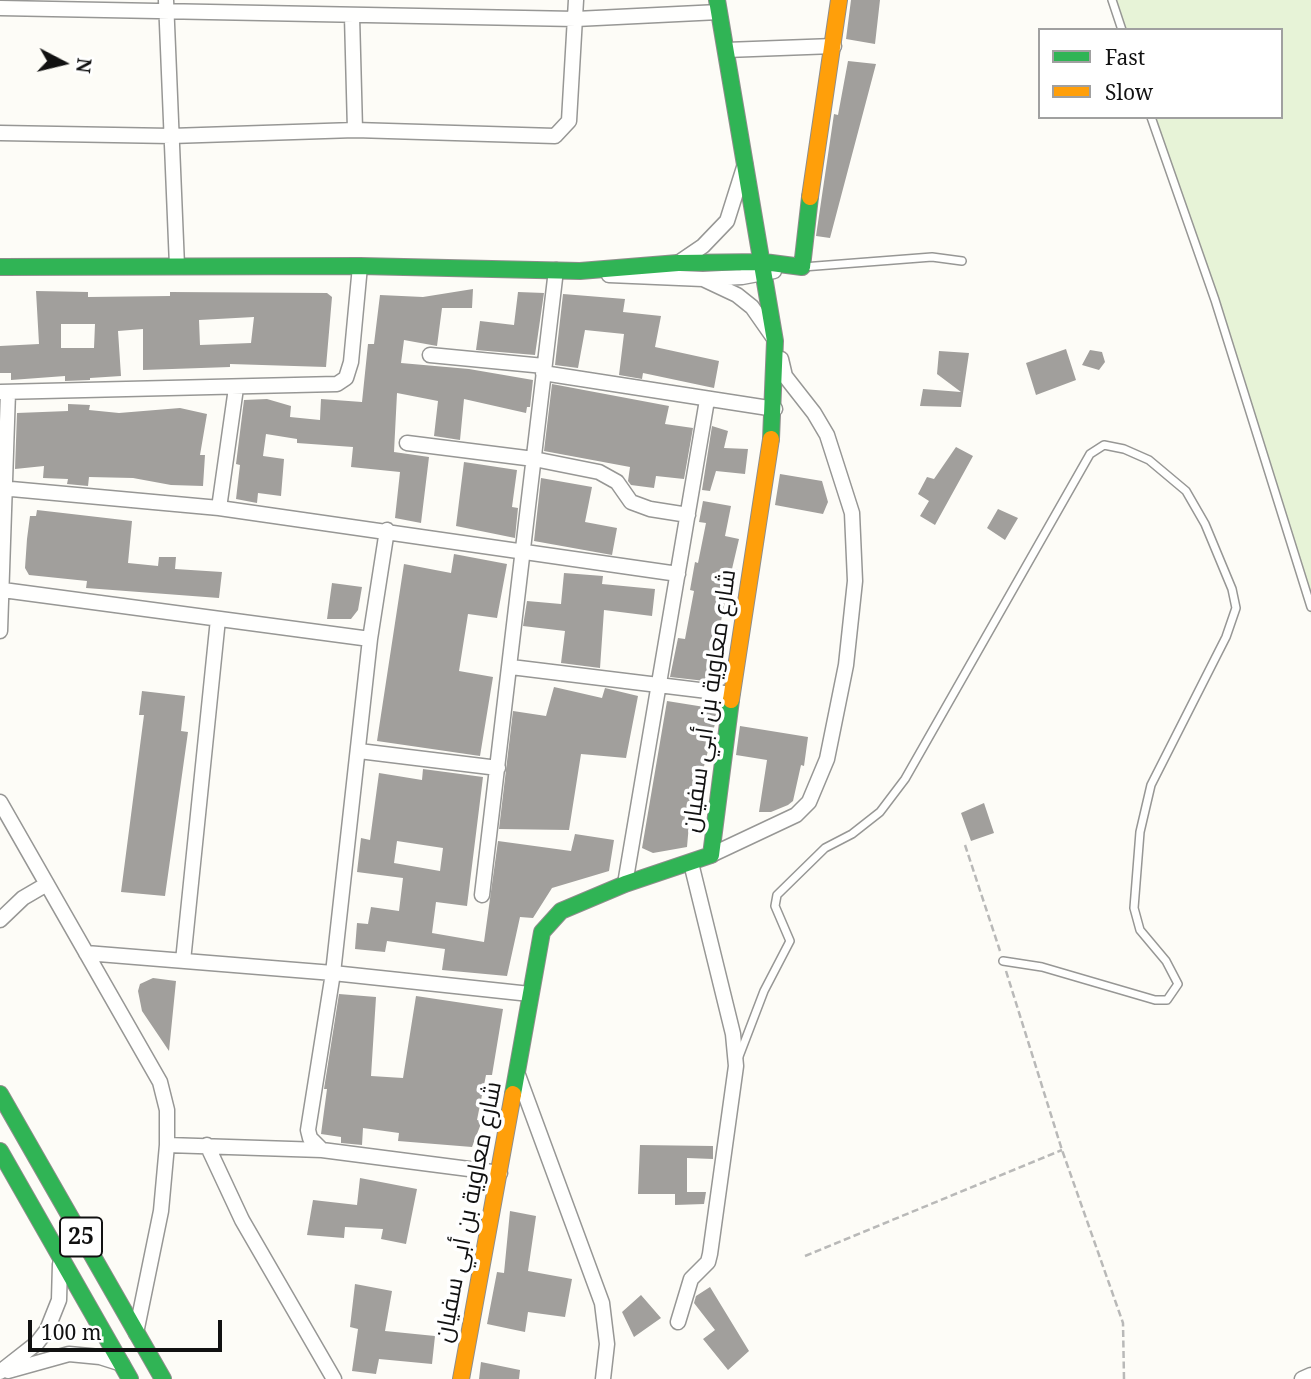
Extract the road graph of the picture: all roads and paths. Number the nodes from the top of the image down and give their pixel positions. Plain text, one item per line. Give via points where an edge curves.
1 (576, 0) edge
2 (839, 0) edge
3 (1112, 0) edge
4 (166, 6) edge
5 (718, 6) edge
6 (0, 8) edge
7 (352, 16) junction
8 (576, 19) junction
9 (1121, 28) edge
10 (834, 46) junction
11 (726, 50) junction
12 (1152, 119) edge
13 (355, 130) junction
14 (0, 133) edge
15 (172, 136) junction
16 (746, 159) junction
17 (962, 261) dead end
18 (678, 263) junction
19 (177, 266) junction
20 (360, 266) junction
21 (0, 267) edge
22 (802, 267) junction
23 (765, 269) junction
24 (556, 270) junction
25 (580, 271) junction
26 (703, 279) junction
27 (775, 341) junction
28 (430, 355) dead end
29 (544, 369) junction
30 (236, 388) junction
31 (4, 392) edge
32 (707, 400) junction
33 (775, 409) junction
34 (407, 443) dead end
35 (534, 459) junction
36 (2, 488) edge
37 (219, 508) junction
38 (688, 514) junction
39 (387, 530) junction
40 (524, 551) junction
41 (678, 575) junction
42 (3, 590) junction
43 (1311, 607) edge
44 (218, 619) junction
45 (0, 631) edge
46 (370, 639) junction
47 (511, 667) junction
48 (660, 686) junction
49 (732, 694) junction
50 (359, 751) junction
51 (498, 768) junction
52 (0, 802) edge
53 (964, 845) dead end
54 (712, 855) junction
55 (691, 863) junction
56 (47, 884) junction
57 (625, 884) junction
58 (482, 895) dead end
59 (0, 920) edge
60 (86, 953) junction
61 (183, 961) junction
62 (1003, 961) junction
63 (333, 973) junction
64 (530, 995) junction
65 (736, 1066) junction
66 (518, 1075) junction
67 (0, 1094) edge
68 (167, 1145) junction
69 (207, 1145) junction
70 (322, 1150) junction
71 (1062, 1150) junction
72 (0, 1151) edge
73 (500, 1173) junction
74 (59, 1252) junction
75 (805, 1256) dead end
76 (678, 1322) dead end
77 (136, 1333) junction
78 (126, 1372) edge
79 (0, 1373) edge
80 (1311, 1375) edge
81 (163, 1379) edge
82 (334, 1379) edge
83 (461, 1379) edge
84 (603, 1379) edge
85 (1124, 1379) edge
86 (1302, 1379) edge

1 - 8 street
2 - 10 street
3 - 9 lane
4 - 6 street
4 - 7 street
4 - 15 street
5 - 8 street
5 - 11 street, شارع معاوية بن أبي سفيان
7 - 8 street
7 - 13 street
8 - 13 street via 569,121 555,136
10 - 11 street
10 - 22 street
11 - 16 street, شارع معاوية بن أبي سفيان
12 - 43 lane via 1215,300
13 - 15 street
14 - 15 street
15 - 19 street
16 - 18 street via 727,221
16 - 23 street, شارع معاوية بن أبي سفيان
17 - 22 lane via 932,257
18 - 23 street
18 - 25 street
19 - 20 street
19 - 21 street
20 - 24 street
20 - 30 street via 354,347 346,377 323,387
22 - 23 street
23 - 26 street
23 - 27 street, شارع معاوية بن أبي سفيان
24 - 25 street
24 - 29 street
25 - 26 street
26 - 27 street via 752,307
27 - 33 street, شارع معاوية بن أبي سفيان
27 - 54 street via 785,376 827,435 852,513 855,581 846,665 827,759 809,802 796,815
28 - 29 street
29 - 32 street
29 - 35 street
30 - 31 street
30 - 37 street
31 - 36 street
32 - 33 street
32 - 38 street
33 - 49 street, شارع معاوية بن أبي سفيان
34 - 35 street
35 - 38 street via 599,472 617,482 631,502
35 - 40 street
36 - 37 street
36 - 42 street
37 - 39 street
38 - 41 street
39 - 40 street
39 - 46 street
40 - 41 street
40 - 47 street
41 - 48 street
42 - 44 street
42 - 45 street
44 - 46 street
44 - 61 street
46 - 50 street
47 - 48 street
47 - 51 street
48 - 49 street
48 - 57 street
49 - 54 street, شارع معاوية بن أبي سفيان
50 - 51 street
50 - 63 street
51 - 58 street
52 - 56 street
53 - 62 path
54 - 55 street, شارع معاوية بن أبي سفيان
55 - 57 street, شارع معاوية بن أبي سفيان
55 - 65 street via 733,1034
56 - 59 street
56 - 60 street
57 - 64 street, شارع معاوية بن أبي سفيان via 556,914 542,932
60 - 61 street
60 - 68 street via 160,1082 167,1110
61 - 63 street
62 - 65 lane via 1042,967 1155,1000 1167,1000 1175,993 1176,976 1140,930 1134,908 1140,832 1151,785 1226,637 1236,608 1205,524 1186,491 1149,460 1124,449 1104,445 1090,454 905,779 880,812 825,848 777,895 775,906 790,941 764,991
62 - 71 path
63 - 64 street
63 - 70 street via 308,1130
64 - 66 street, شارع معاوية بن أبي سفيان
65 - 76 street via 710,1254 691,1279
66 - 73 street, شارع معاوية بن أبي سفيان
66 - 84 street via 602,1303 607,1344
67 - 77 street, 25
68 - 69 street
68 - 77 street via 160,1211
69 - 70 street
69 - 82 street via 242,1220
70 - 73 street
71 - 75 path
71 - 85 path via 1123,1323
72 - 74 street, 25
73 - 83 street, شارع معاوية بن أبي سفيان
74 - 78 street, 25
74 - 79 street via 62,1279 50,1323 37,1343
77 - 81 street, 25
78 - 79 street via 100,1357 69,1354
80 - 86 street

